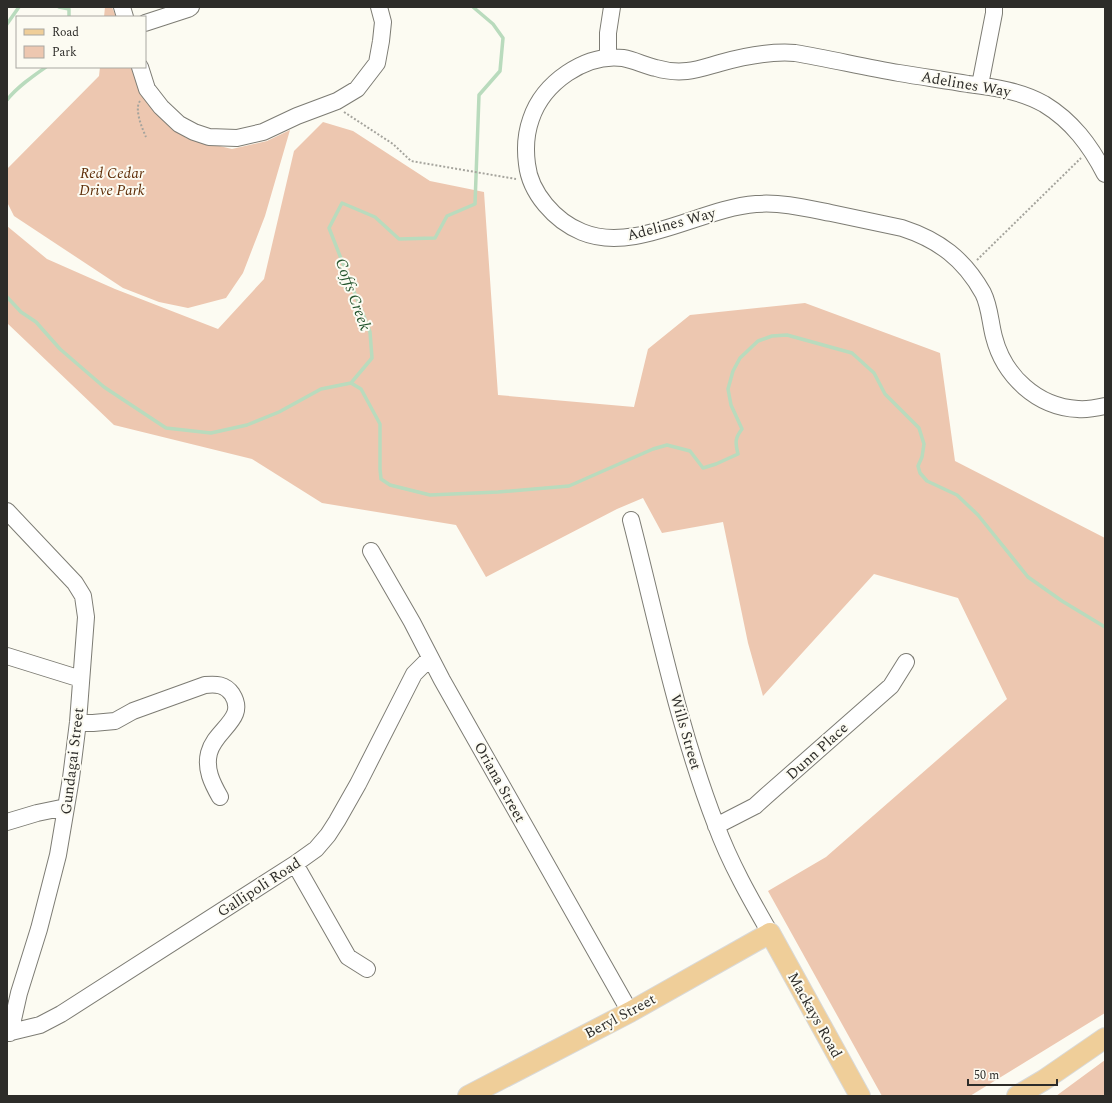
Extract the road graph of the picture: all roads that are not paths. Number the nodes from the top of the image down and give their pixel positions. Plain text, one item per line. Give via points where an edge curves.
1 (190, 7) edge
2 (379, 7) edge
3 (612, 7) edge
4 (994, 7) edge
5 (146, 23) edge
6 (608, 58) junction
7 (140, 68) edge
8 (980, 86) junction
9 (1105, 174) edge
10 (1105, 406) edge
11 (7, 511) edge
12 (631, 520) dead end
13 (371, 551) dead end
14 (7, 656) edge
15 (430, 658) junction
16 (906, 662) dead end
17 (81, 679) junction
18 (78, 722) junction
19 (220, 797) dead end
20 (66, 807) junction
21 (7, 822) edge
22 (716, 826) junction
23 (295, 864) junction
24 (770, 934) junction
25 (367, 969) dead end
26 (630, 1012) junction
27 (8, 1033) edge
28 (1105, 1038) edge
29 (468, 1096) edge
30 (860, 1096) edge
31 (1017, 1096) edge

1 - 5 street
2 - 7 street via 383,22 377,63 357,89 337,101 264,132 237,138 209,138 194,132 179,124 161,107 147,89
3 - 6 street
4 - 8 street
6 - 8 street, Adelines Way via 624,58 656,68 688,71 751,55 779,52 803,54
6 - 10 street, Adelines Way via 588,63 554,84 541,99 531,117 527,133 527,166 531,181 545,204 567,224 595,236 622,238 652,232 736,206 776,203 918,233 956,257 984,294 999,352 1016,381 1045,401 1062,407 1078,409
8 - 9 street, Adelines Way via 1012,92 1042,103 1070,124 1082,137
11 - 17 street, Gundagai Street via 75,583 83,596 86,617
12 - 22 street, Wills Street via 688,743
13 - 15 street, Oriana Street
14 - 17 street
15 - 23 street, Gallipoli Road via 414,674 358,784 328,835 316,849
15 - 26 street, Oriana Street
16 - 22 street, Dunn Place via 891,686 755,806
17 - 18 street, Gundagai Street
18 - 19 street via 115,721 133,711 204,685 223,686 235,700 236,713 233,720 218,735 209,752 210,775
18 - 20 street, Gundagai Street
20 - 21 street
20 - 27 street, Gundagai Street via 58,855
22 - 24 street, Wills Street
23 - 25 street via 348,957
23 - 27 street, Gallipoli Road via 62,1014 40,1025
24 - 26 main road, Beryl Street
24 - 30 main road, Mackays Road
26 - 29 main road, Beryl Street
28 - 31 main road via 1056,1073

